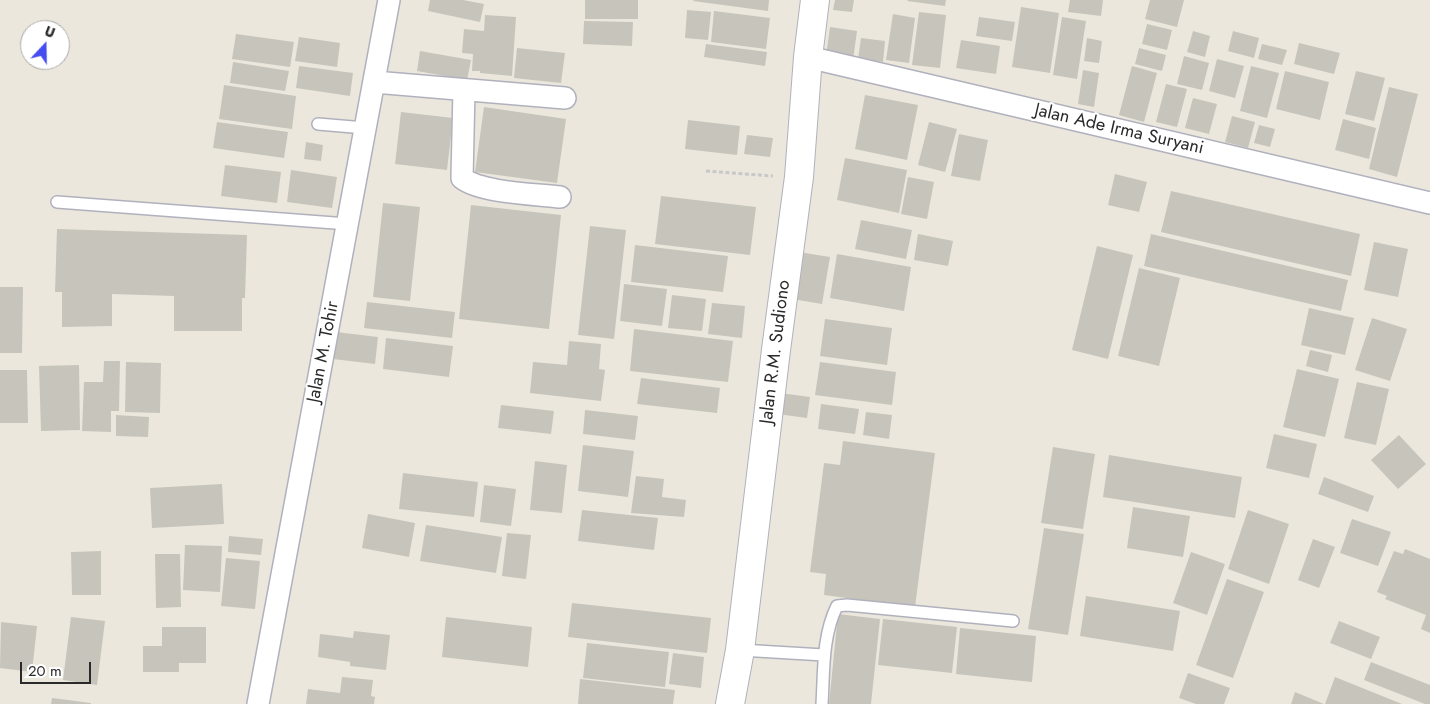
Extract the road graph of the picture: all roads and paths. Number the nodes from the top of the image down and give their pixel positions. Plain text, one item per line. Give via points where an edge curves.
1 (389, 0) edge
2 (815, 0) edge
3 (808, 57) junction
4 (374, 82) junction
5 (464, 90) junction
6 (565, 98) dead end
7 (318, 124) dead end
8 (365, 128) junction
9 (706, 171) dead end
10 (799, 177) junction
11 (560, 197) dead end
12 (57, 202) dead end
13 (1430, 203) edge
14 (348, 224) junction
15 (1013, 621) dead end
16 (740, 650) junction
17 (824, 655) junction
18 (258, 704) edge
19 (730, 704) edge
20 (822, 704) edge

1 - 4 street, Jalan M. Tohir
2 - 3 street, Jalan R.M. Sudiono
3 - 10 street, Jalan R.M. Sudiono
3 - 13 street, Jalan Ade Irma Suryani
4 - 5 street
4 - 8 street, Jalan M. Tohir
5 - 6 street
5 - 11 street via 462,178 485,188
7 - 8 lane
8 - 14 street, Jalan M. Tohir
9 - 10 path
10 - 16 street, Jalan R.M. Sudiono
12 - 14 lane
14 - 18 street, Jalan M. Tohir
15 - 17 lane via 836,606
16 - 17 lane
16 - 19 street, Jalan R.M. Sudiono
17 - 20 lane

